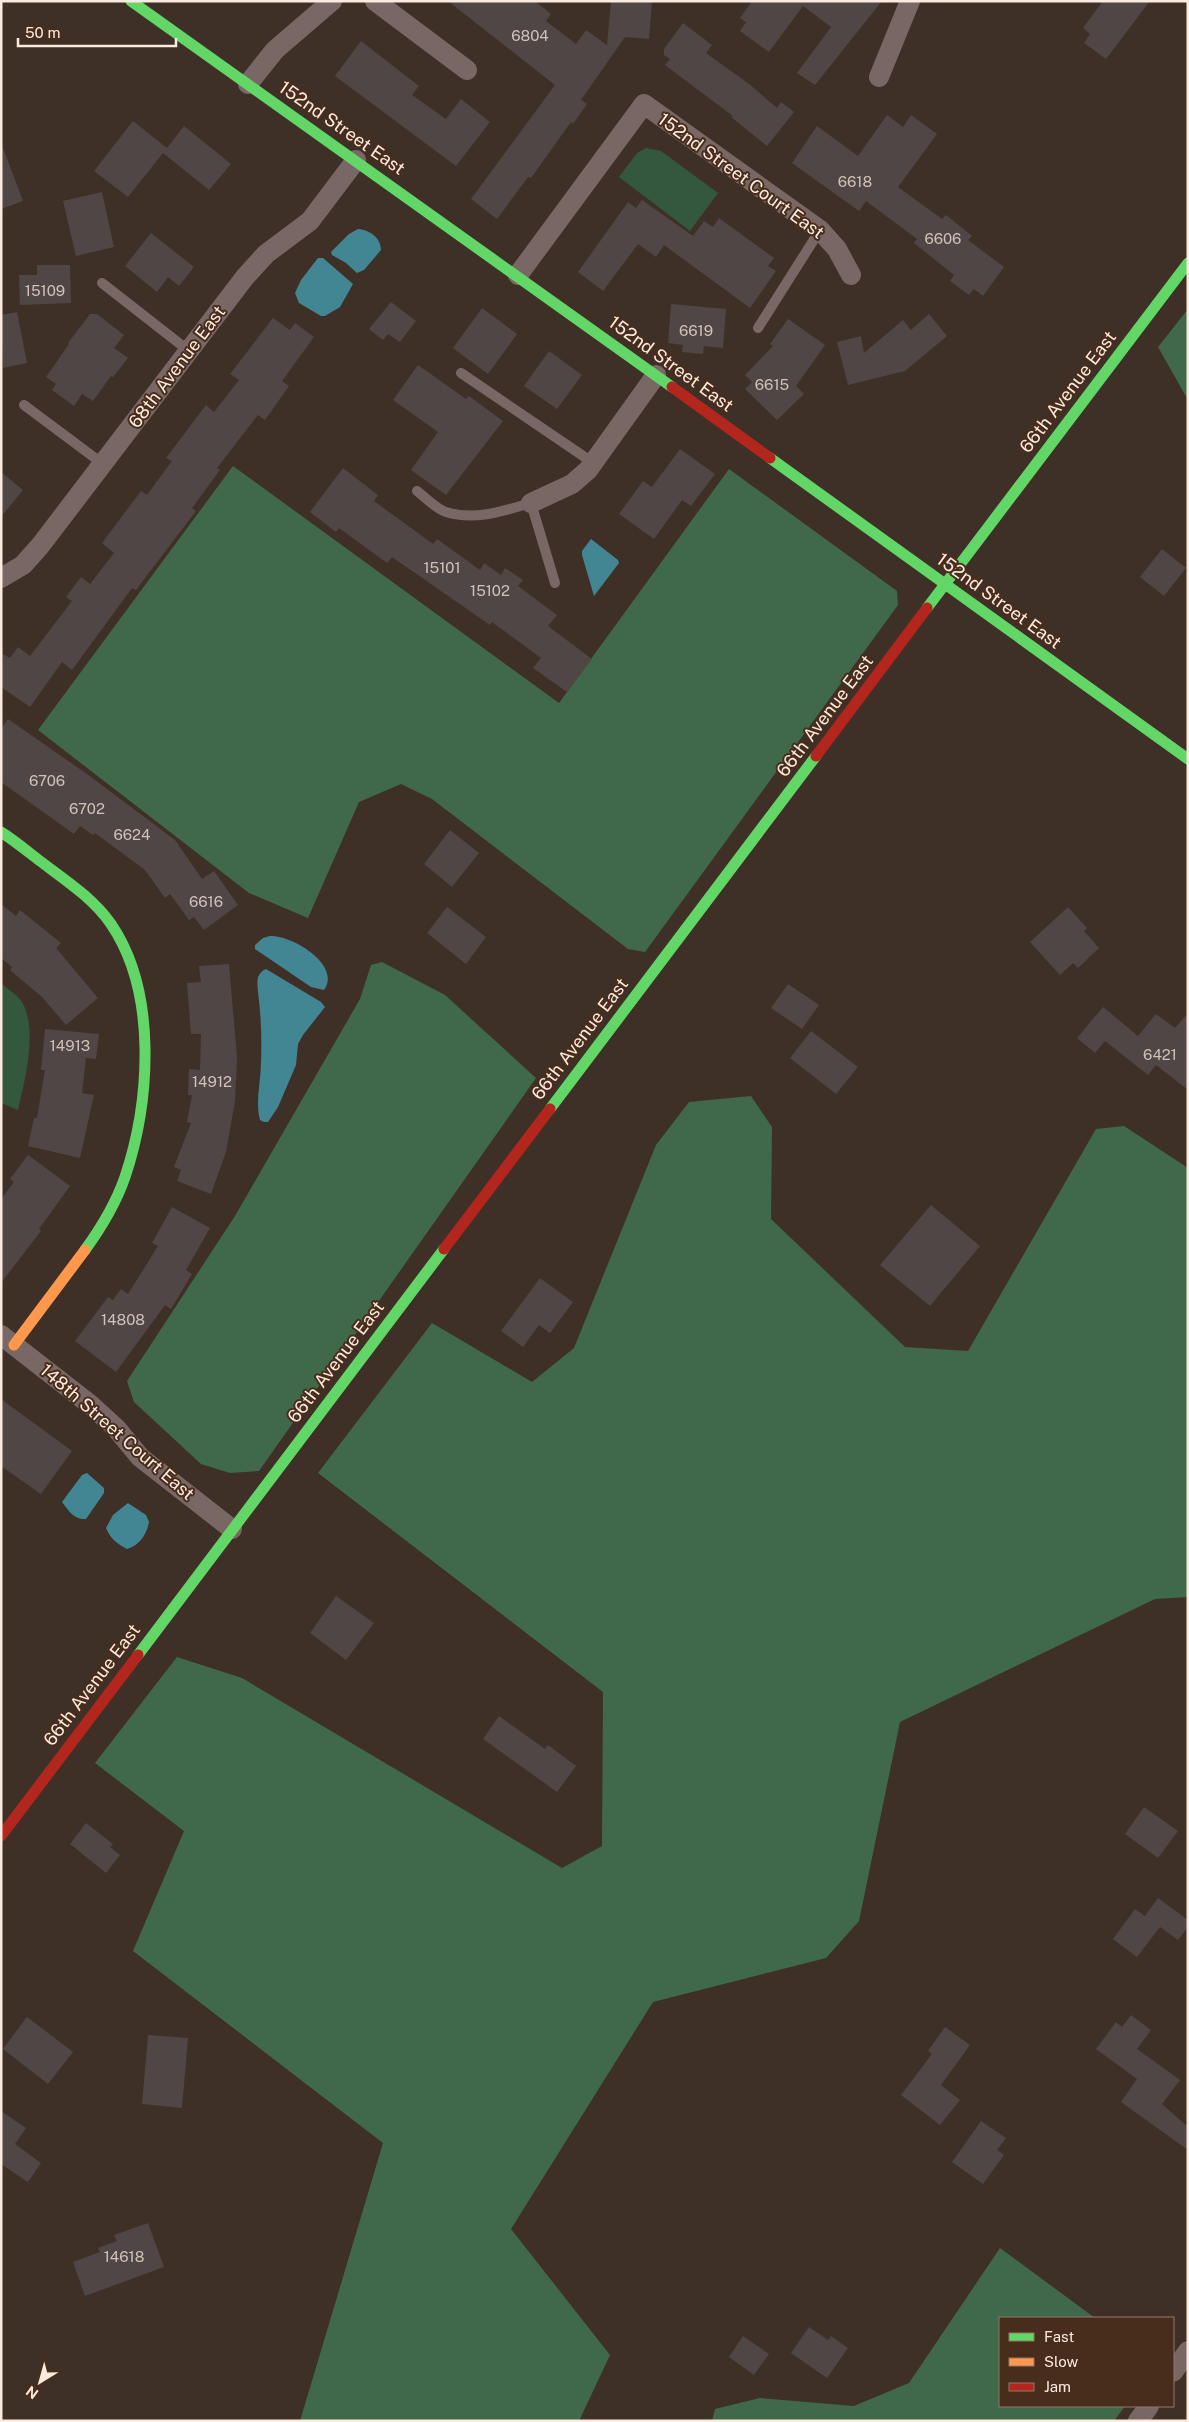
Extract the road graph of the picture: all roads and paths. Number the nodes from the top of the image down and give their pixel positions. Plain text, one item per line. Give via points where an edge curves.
1 (131, 1) edge
2 (332, 1) edge
3 (375, 1) edge
4 (910, 1) edge
5 (467, 70) dead end
6 (879, 77) dead end
7 (248, 84) junction
8 (356, 160) junction
9 (820, 230) junction
10 (1188, 263) edge
11 (851, 275) dead end
12 (518, 276) junction
13 (102, 283) dead end
14 (758, 328) dead end
15 (189, 351) junction
16 (461, 373) dead end
17 (656, 375) junction
18 (24, 405) dead end
19 (592, 462) junction
20 (103, 464) junction
21 (417, 491) dead end
22 (531, 503) junction
23 (1, 578) edge
24 (555, 582) dead end
25 (945, 584) junction
26 (1188, 759) edge
27 (1, 832) edge
28 (8, 1340) edge
29 (232, 1529) junction
30 (1, 1836) edge
31 (1188, 2351) edge
32 (1174, 2371) edge
33 (1148, 2407) edge
34 (1138, 2421) edge

1 - 7 street, 152nd Street East
2 - 7 street via 275,50
3 - 5 street
4 - 6 street
7 - 8 street, 152nd Street East
8 - 12 street, 152nd Street East
8 - 15 street, 68th Avenue East via 310,221 266,254 245,277
9 - 11 street, 152nd Street Court East via 837,249
9 - 12 street, 152nd Street Court East via 644,104
9 - 14 lane
10 - 25 street, 66th Avenue East
12 - 17 street, 152nd Street East
13 - 15 lane
15 - 20 street, 68th Avenue East
16 - 19 lane
17 - 19 street
17 - 25 street, 152nd Street East
18 - 20 lane
19 - 22 street via 572,484
20 - 23 street, 68th Avenue East via 23,565
21 - 22 lane via 445,512 470,515 492,514
22 - 24 lane
25 - 26 street, 152nd Street East
25 - 29 street, 66th Avenue East
27 - 28 street via 89,899 111,926 126,952 136,982 142,1022 145,1090 128,1171 111,1208 96,1233
28 - 29 street, 148th Street Court East via 92,1406 140,1457
29 - 30 street, 66th Avenue East
31 - 32 street
33 - 34 street

